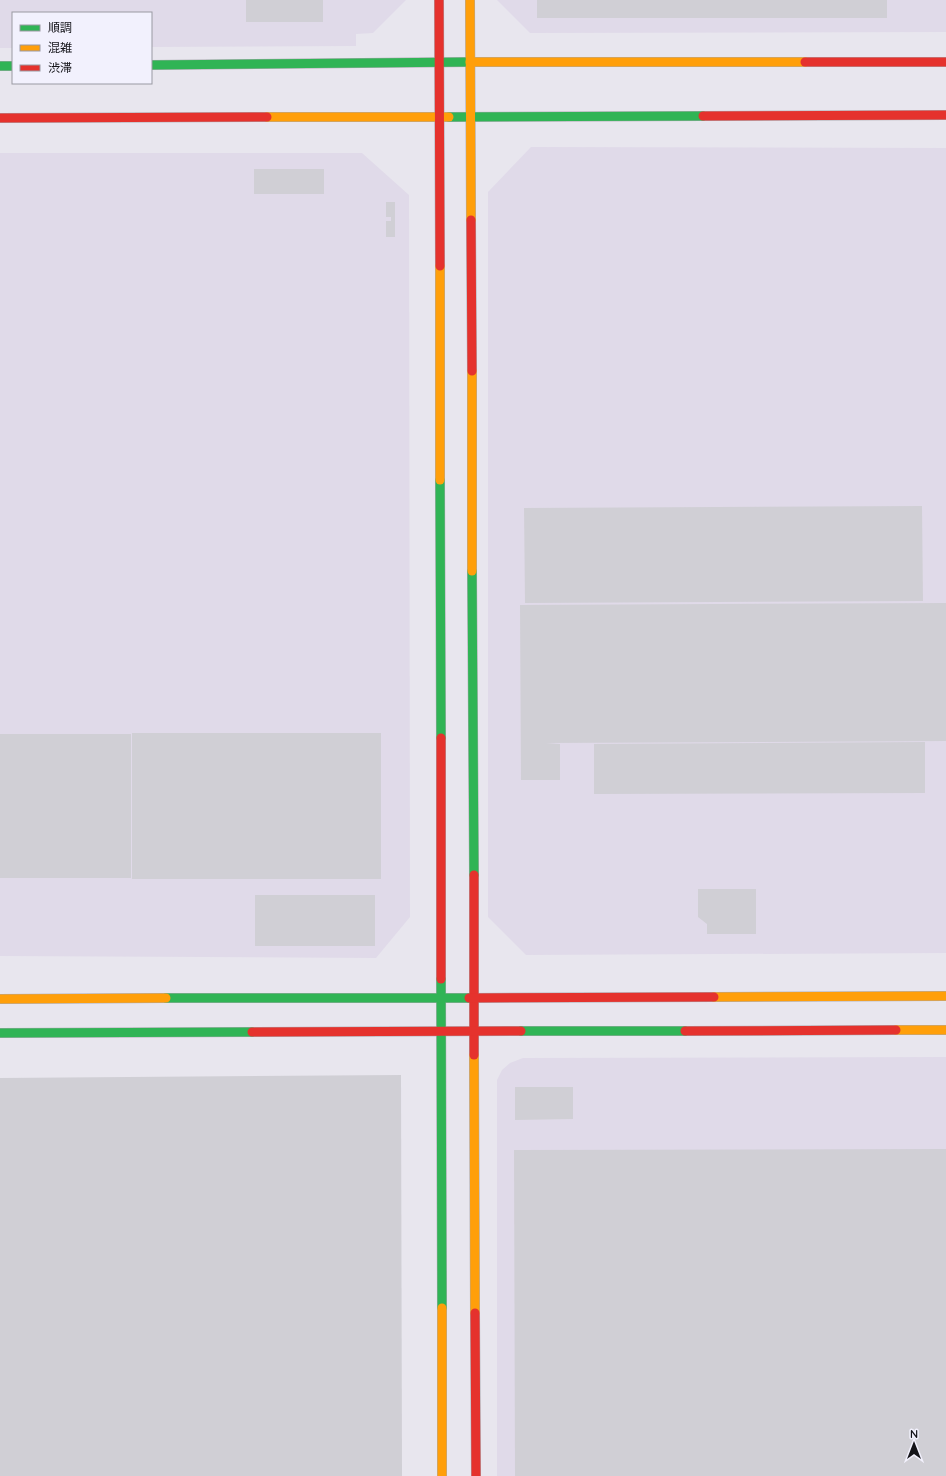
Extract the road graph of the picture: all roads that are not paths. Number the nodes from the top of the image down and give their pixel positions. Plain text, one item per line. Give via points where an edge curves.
1 (439, 0) edge
2 (470, 0) edge
3 (439, 62) junction
4 (470, 62) junction
5 (946, 62) edge
6 (152, 64) edge
7 (0, 66) edge
8 (12, 66) edge
9 (946, 116) edge
10 (440, 117) junction
11 (471, 117) junction
12 (0, 118) edge
13 (946, 996) edge
14 (0, 999) edge
15 (441, 999) junction
16 (474, 999) junction
17 (946, 1030) edge
18 (441, 1032) junction
19 (474, 1032) junction
20 (0, 1033) edge
21 (442, 1476) edge
22 (476, 1476) edge

1 - 3 street
2 - 4 street
3 - 4 street
3 - 6 street
3 - 10 street
4 - 5 street
4 - 11 street
7 - 8 street
9 - 11 street
10 - 11 street
10 - 12 street
10 - 15 street
11 - 16 street
13 - 16 street
14 - 15 street
15 - 16 street
15 - 18 street
16 - 19 street
17 - 19 street
18 - 19 street
18 - 20 street
18 - 21 street
19 - 22 street

